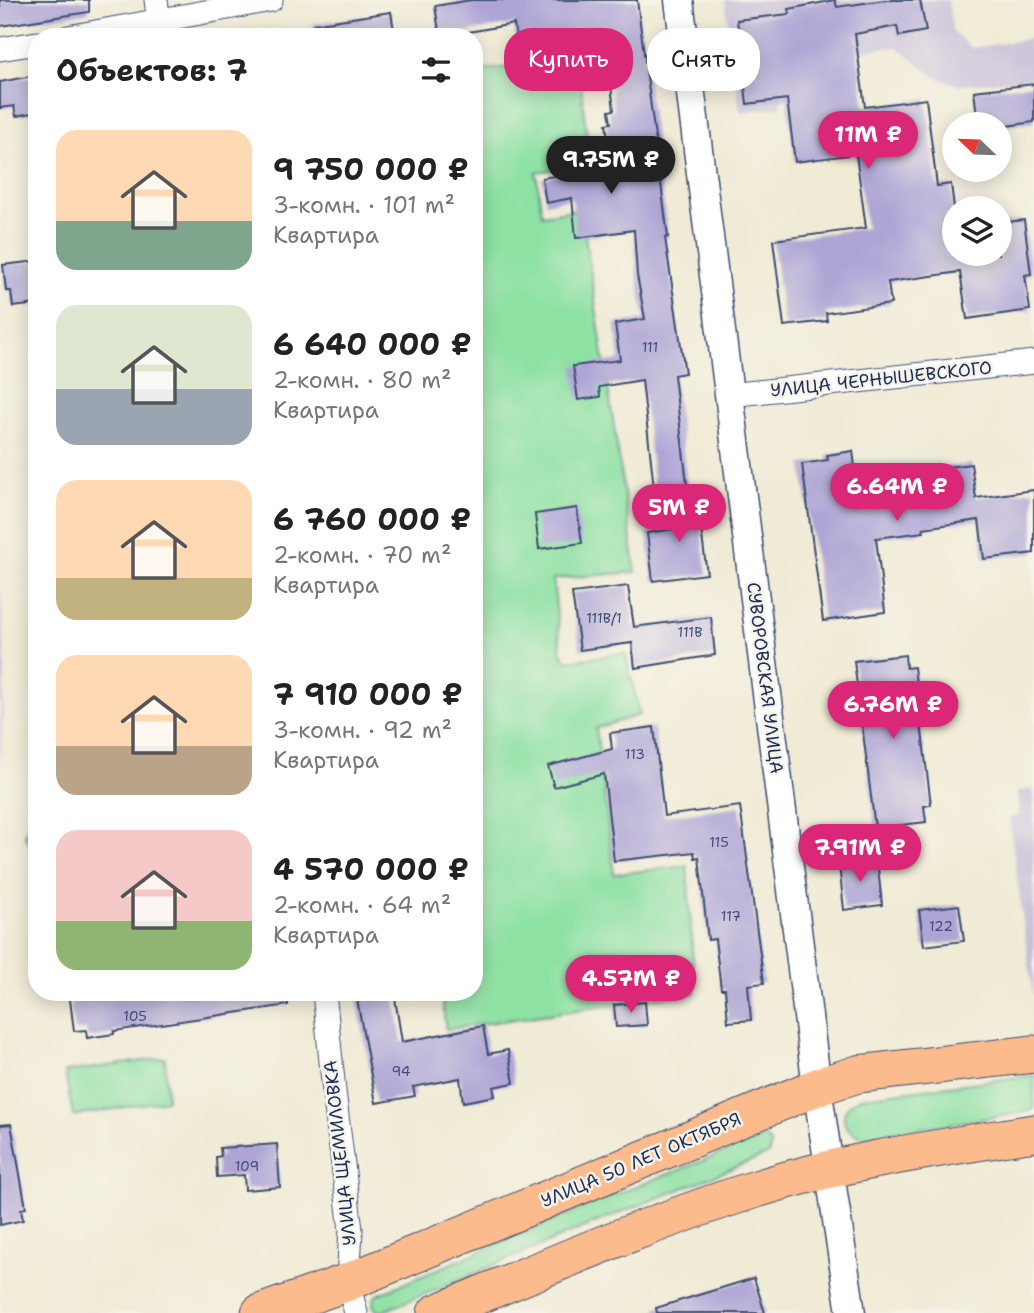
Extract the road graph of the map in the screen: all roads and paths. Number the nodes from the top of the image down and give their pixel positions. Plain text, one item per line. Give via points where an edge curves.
1 (271, 0) edge
2 (679, 0) edge
3 (159, 19) edge
4 (114, 28) edge
5 (28, 44) edge
6 (0, 49) edge
7 (1034, 362) edge
8 (729, 395) junction
9 (325, 1001) edge
10 (1034, 1055) edge
11 (817, 1087) junction
12 (1034, 1133) edge
13 (831, 1170) junction
14 (352, 1297) edge
15 (260, 1313) edge
16 (436, 1313) edge
17 (851, 1313) edge

1 - 3 street
2 - 8 street, СУВОРОВСКАЯ УЛИЦА
3 - 4 street
5 - 6 street
7 - 8 street, УЛИЦА ЧЕРНЫШЕВСКОГО
8 - 11 street, СУВОРОВСКАЯ УЛИЦА
9 - 14 street, УЛИЦА ЩЕМИЛОВКА via 351,1230
10 - 11 main road, УЛИЦА 50 ЛЕТ ОКТЯБРЯ via 858,1074
11 - 13 street, СУВОРОВСКАЯ УЛИЦА
11 - 14 main road, УЛИЦА 50 ЛЕТ ОКТЯБРЯ
12 - 13 main road
13 - 16 main road via 754,1189 629,1234
13 - 17 street, СУВОРОВСКАЯ УЛИЦА
14 - 15 main road, УЛИЦА 50 ЛЕТ ОКТЯБРЯ

